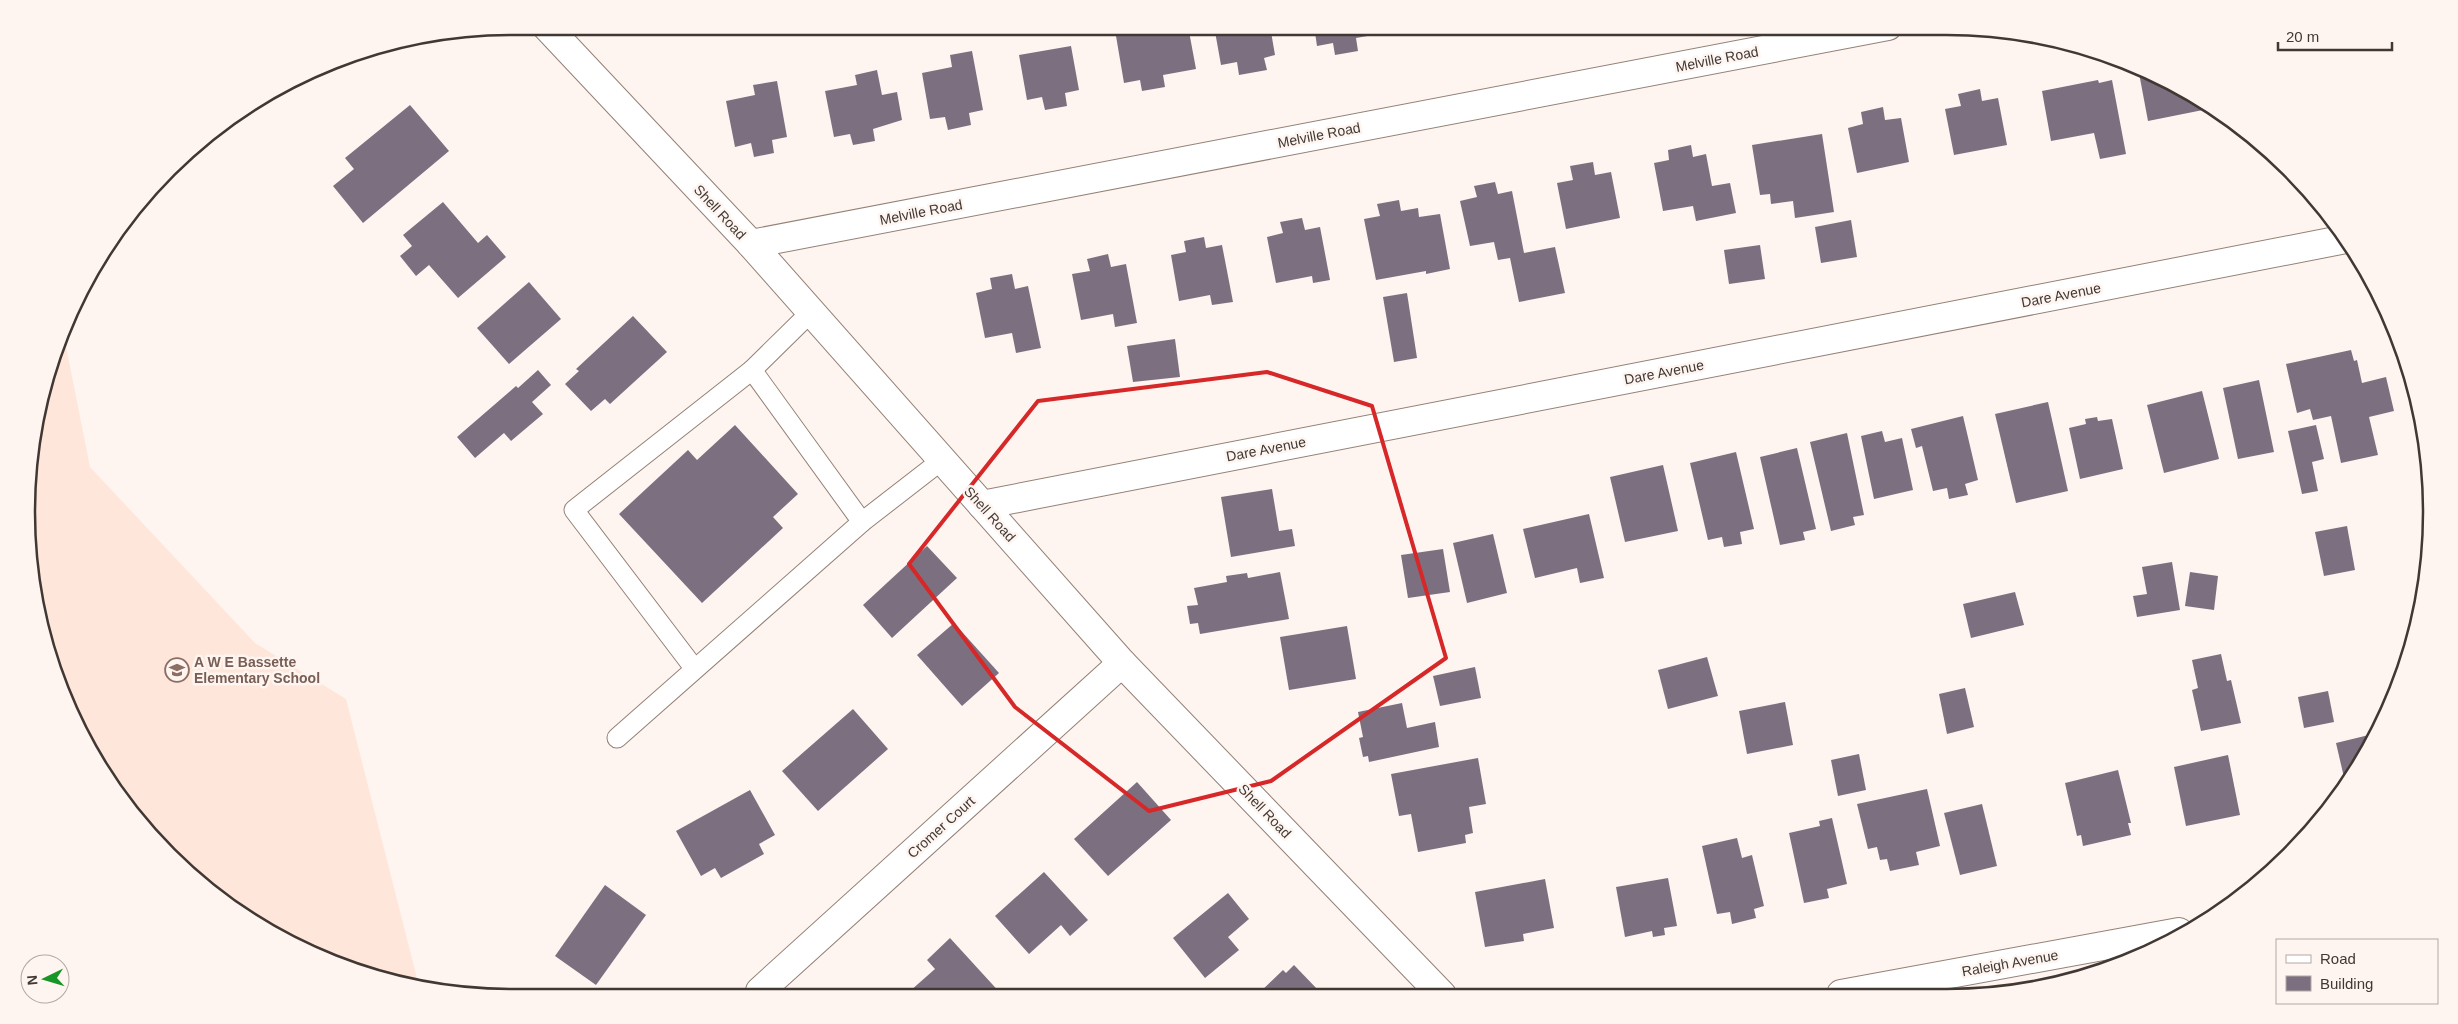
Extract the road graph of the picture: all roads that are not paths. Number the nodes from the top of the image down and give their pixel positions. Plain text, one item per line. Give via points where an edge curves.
1 (554, 35) edge
2 (1841, 35) edge
3 (2338, 241) edge
4 (751, 244) junction
5 (811, 312) junction
6 (752, 370) junction
7 (942, 460) junction
8 (982, 505) junction
9 (862, 522) junction
10 (1122, 663) junction
11 (694, 668) junction
12 (617, 738) dead end
13 (2168, 934) edge
14 (762, 989) edge
15 (1436, 989) edge
16 (1869, 989) edge

1 - 4 street, Shell Road
2 - 4 street, Melville Road
3 - 8 street, Dare Avenue
4 - 5 street, Shell Road
5 - 6 lane
5 - 7 street, Shell Road
6 - 9 lane
6 - 11 lane via 574,510
7 - 8 street, Shell Road
7 - 9 lane
8 - 10 street, Shell Road
9 - 11 lane
10 - 14 street, Cromer Court
10 - 15 street, Shell Road
11 - 12 lane
13 - 16 street, Raleigh Avenue

